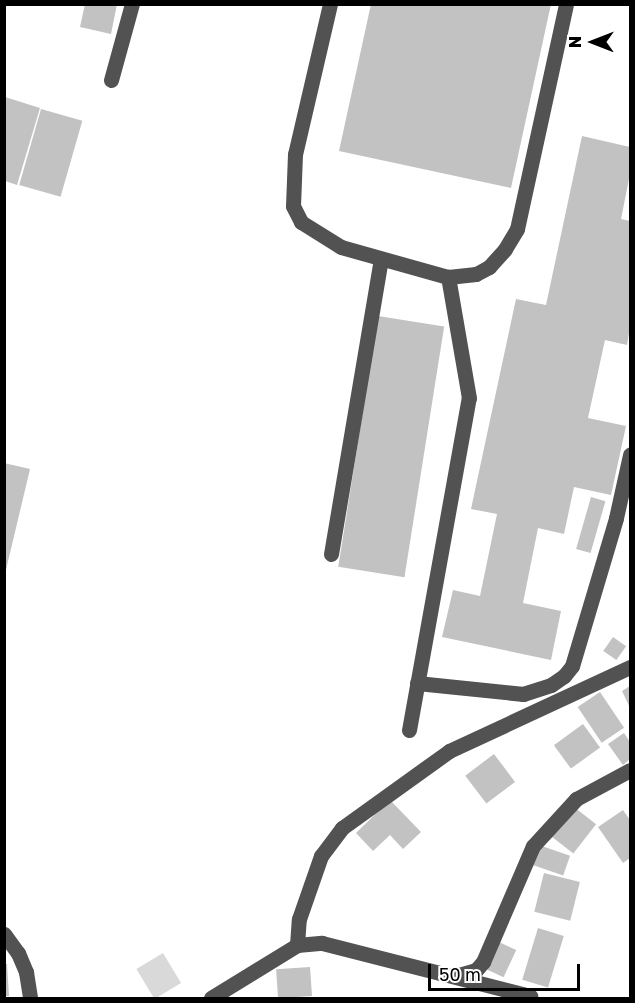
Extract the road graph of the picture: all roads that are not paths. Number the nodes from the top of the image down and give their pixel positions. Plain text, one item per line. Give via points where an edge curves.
1 (132, 4) edge
2 (330, 4) edge
3 (566, 4) edge
4 (111, 80) dead end
5 (381, 259) junction
6 (448, 277) junction
7 (630, 455) edge
8 (331, 554) dead end
9 (630, 668) edge
10 (417, 683) junction
11 (409, 730) dead end
12 (630, 770) edge
13 (4, 934) edge
14 (297, 945) junction
15 (455, 976) junction
16 (530, 996) dead end
17 (30, 999) edge
18 (211, 999) edge

1 - 4 street
2 - 5 street via 295,154 293,207 301,222 317,234 341,247
3 - 6 street via 517,229 489,267 476,274
5 - 6 street
5 - 8 street
6 - 10 street via 469,398
7 - 10 street via 616,518 572,666 564,676 551,685 523,694
9 - 14 street via 449,751 342,828 321,856 299,919
10 - 11 street
12 - 15 street via 576,799 533,846 483,962 476,970
13 - 17 street via 26,972
14 - 15 street via 322,943
14 - 18 street
15 - 16 street

